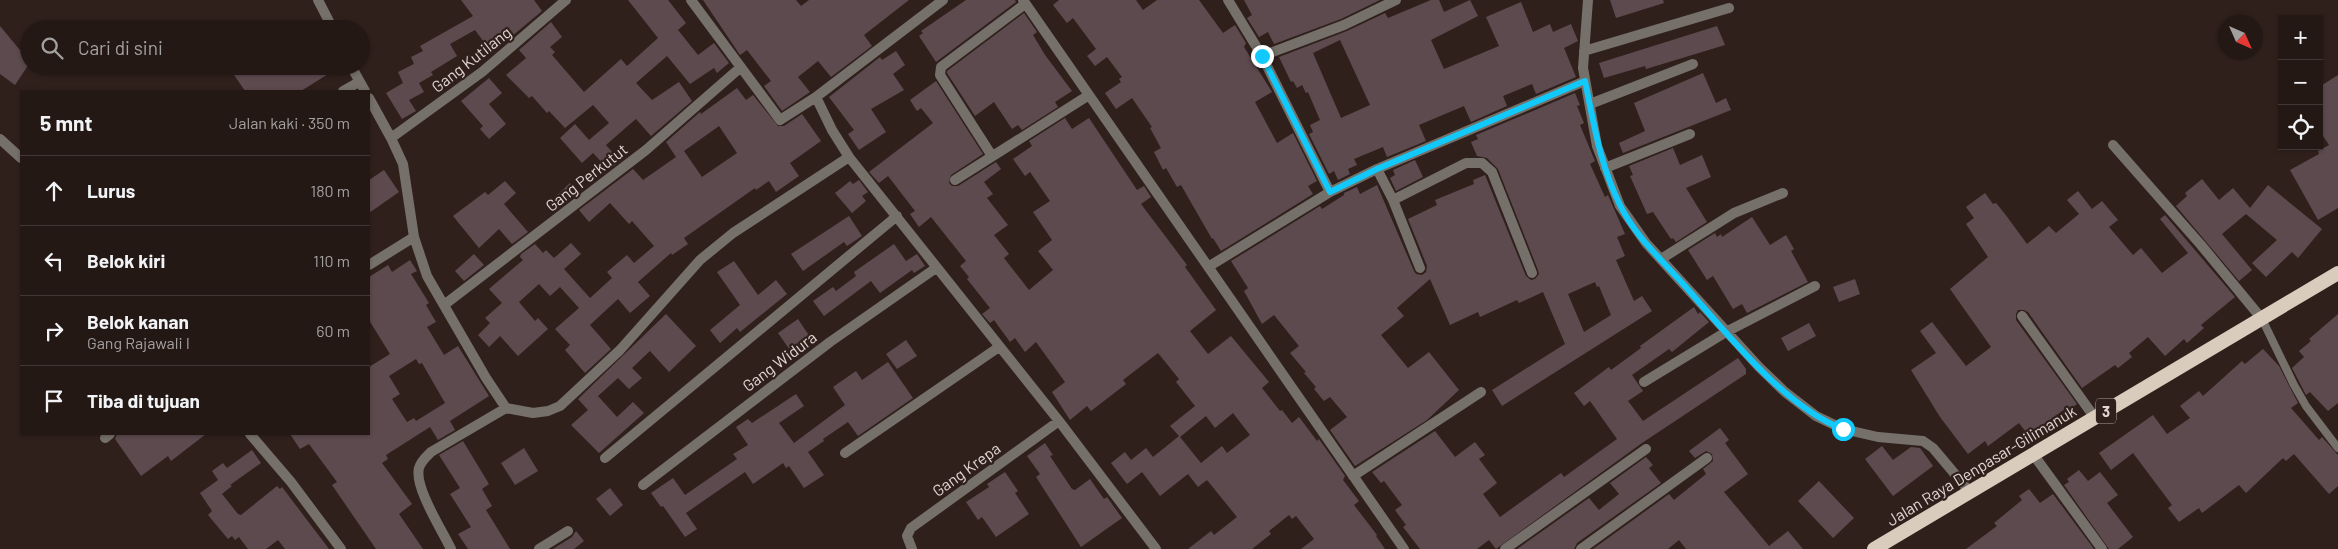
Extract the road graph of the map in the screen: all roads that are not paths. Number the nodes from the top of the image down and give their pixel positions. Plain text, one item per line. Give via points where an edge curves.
1 (318, 0) edge
2 (566, 0) edge
3 (690, 0) edge
4 (943, 0) edge
5 (1228, 0) edge
6 (1396, 0) edge
7 (1588, 0) edge
8 (1024, 2) edge
9 (1729, 8) dead end
10 (328, 20) edge
11 (1584, 51) junction
12 (1262, 56) junction
13 (1693, 64) dead end
14 (741, 67) junction
15 (356, 75) edge
16 (1585, 81) junction
17 (359, 82) junction
18 (345, 90) edge
19 (364, 90) edge
20 (1089, 95) junction
21 (816, 97) junction
22 (370, 100) edge
23 (1590, 104) junction
24 (1690, 134) dead end
25 (391, 138) junction
26 (0, 139) edge
27 (2114, 145) dead end
28 (992, 156) junction
29 (20, 157) edge
30 (849, 157) junction
31 (1605, 168) junction
32 (1377, 169) junction
33 (955, 180) dead end
34 (1330, 192) junction
35 (1783, 194) dead end
36 (1392, 200) junction
37 (896, 216) junction
38 (414, 237) junction
39 (1661, 260) junction
40 (370, 264) edge
41 (1208, 267) junction
42 (936, 268) junction
43 (1420, 268) dead end
44 (1532, 273) dead end
45 (2338, 273) edge
46 (1816, 286) dead end
47 (444, 305) junction
48 (2022, 316) dead end
49 (2262, 319) junction
50 (1726, 332) junction
51 (999, 347) junction
52 (1644, 382) dead end
53 (1481, 392) dead end
54 (506, 408) junction
55 (2095, 418) junction
56 (1058, 421) junction
57 (251, 435) edge
58 (2338, 448) edge
59 (1646, 449) dead end
60 (845, 453) dead end
61 (2033, 454) junction
62 (605, 458) dead end
63 (1707, 458) dead end
64 (1353, 476) junction
65 (643, 484) dead end
66 (1970, 492) junction
67 (568, 531) dead end
68 (1511, 547) edge
69 (341, 549) edge
70 (451, 549) edge
71 (539, 549) edge
72 (912, 549) edge
73 (1156, 549) edge
74 (1404, 549) edge
75 (1581, 549) edge
76 (1874, 549) edge
77 (2102, 549) edge

1 - 10 street
2 - 25 street, Gang Kutilang via 482,72
3 - 14 street
4 - 21 street
5 - 12 street
6 - 12 street via 1344,25
7 - 11 street
8 - 20 street
8 - 28 street via 941,67 940,75
9 - 11 street
11 - 16 street
12 - 34 street
13 - 23 street
14 - 21 street via 780,120
14 - 47 street, Gang Perkutut via 646,150
15 - 17 street
16 - 23 street
16 - 32 street
17 - 18 street
17 - 19 street
20 - 28 street
20 - 41 street
21 - 30 street
22 - 25 street
23 - 31 street via 1597,146
24 - 31 street
25 - 38 street via 403,164
26 - 29 street
27 - 49 street
28 - 33 street
30 - 37 street
30 - 54 street via 733,233 700,260 620,350 560,406 533,413
31 - 39 street via 1624,212
32 - 34 street
32 - 36 street
34 - 41 street
35 - 39 street via 1734,213
36 - 43 street
36 - 44 street via 1466,163 1482,163 1492,172
37 - 42 street
37 - 62 street
38 - 40 street
38 - 47 street via 427,276
39 - 50 street
41 - 64 street
42 - 51 street
42 - 65 street, Gang Widura via 830,342
45 - 49 highway, Jalan Raya Denpasar-Gilimanuk / 3
46 - 50 street
47 - 54 street
48 - 55 street
49 - 55 highway, Jalan Raya Denpasar-Gilimanuk / 3
49 - 58 lane via 2306,406
50 - 52 street
50 - 66 street via 1785,392 1816,416 1843,429 1878,437 1923,441 1933,448
51 - 56 street
51 - 60 street
53 - 64 street
54 - 70 street via 431,452 419,469 419,484
55 - 61 highway, Jalan Raya Denpasar-Gilimanuk / 3
56 - 72 street, Gang Krepa via 911,528 907,536
56 - 73 street
57 - 69 street
59 - 68 street
61 - 66 highway, Jalan Raya Denpasar-Gilimanuk / 3
61 - 77 street
63 - 75 street
64 - 74 street
66 - 76 highway, Jalan Raya Denpasar-Gilimanuk / 3
67 - 71 street

